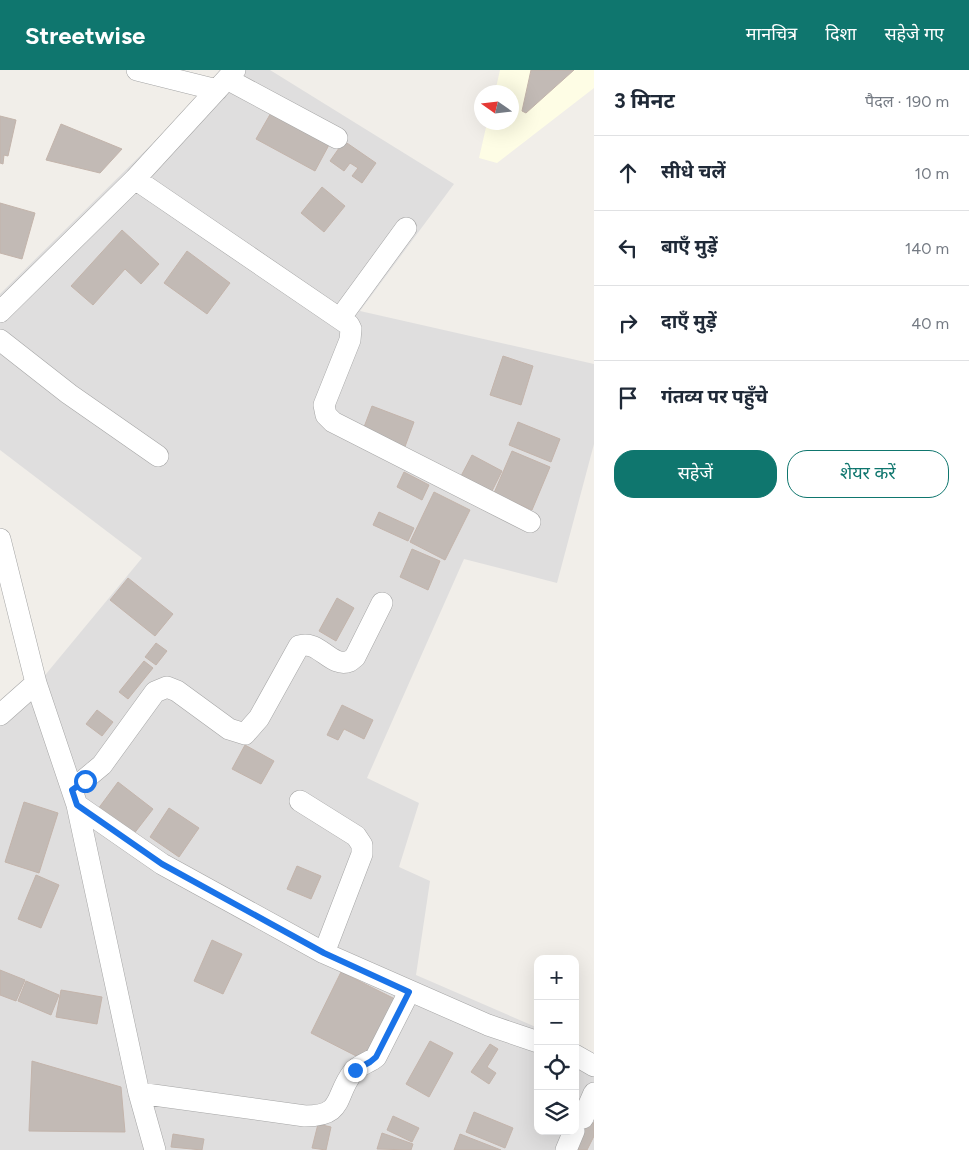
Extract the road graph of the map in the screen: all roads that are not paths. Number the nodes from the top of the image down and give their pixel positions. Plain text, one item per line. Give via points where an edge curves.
1 (137, 70) edge
2 (226, 80) edge
3 (338, 138) dead end
4 (136, 179) junction
5 (406, 228) dead end
6 (0, 312) edge
7 (341, 317) junction
8 (0, 340) edge
9 (158, 456) dead end
10 (530, 522) dead end
11 (0, 539) edge
12 (382, 603) dead end
13 (36, 683) junction
14 (0, 715) edge
15 (74, 798) junction
16 (300, 802) dead end
17 (324, 953) junction
18 (409, 992) junction
19 (534, 1041) edge
20 (579, 1057) edge
21 (594, 1066) edge
22 (139, 1093) junction
23 (594, 1093) edge
24 (582, 1124) edge
25 (155, 1150) edge
26 (566, 1150) edge

1 - 2 street
2 - 3 street
2 - 4 street
4 - 6 street
4 - 7 street
5 - 7 street
7 - 10 street via 349,324 351,334 324,405 326,416
8 - 9 street via 69,394
11 - 13 street
12 - 15 street via 350,661 337,661 311,645 299,646 259,718 245,734 229,729 177,691 161,688 148,699 102,765
13 - 14 street
13 - 15 street
15 - 17 street via 162,864
15 - 22 street
16 - 17 street via 356,836 362,845 362,854
17 - 18 street
18 - 19 street
18 - 22 street via 376,1057 355,1070 336,1108 327,1114 305,1116
20 - 21 street
22 - 25 street
23 - 24 street
24 - 26 street

